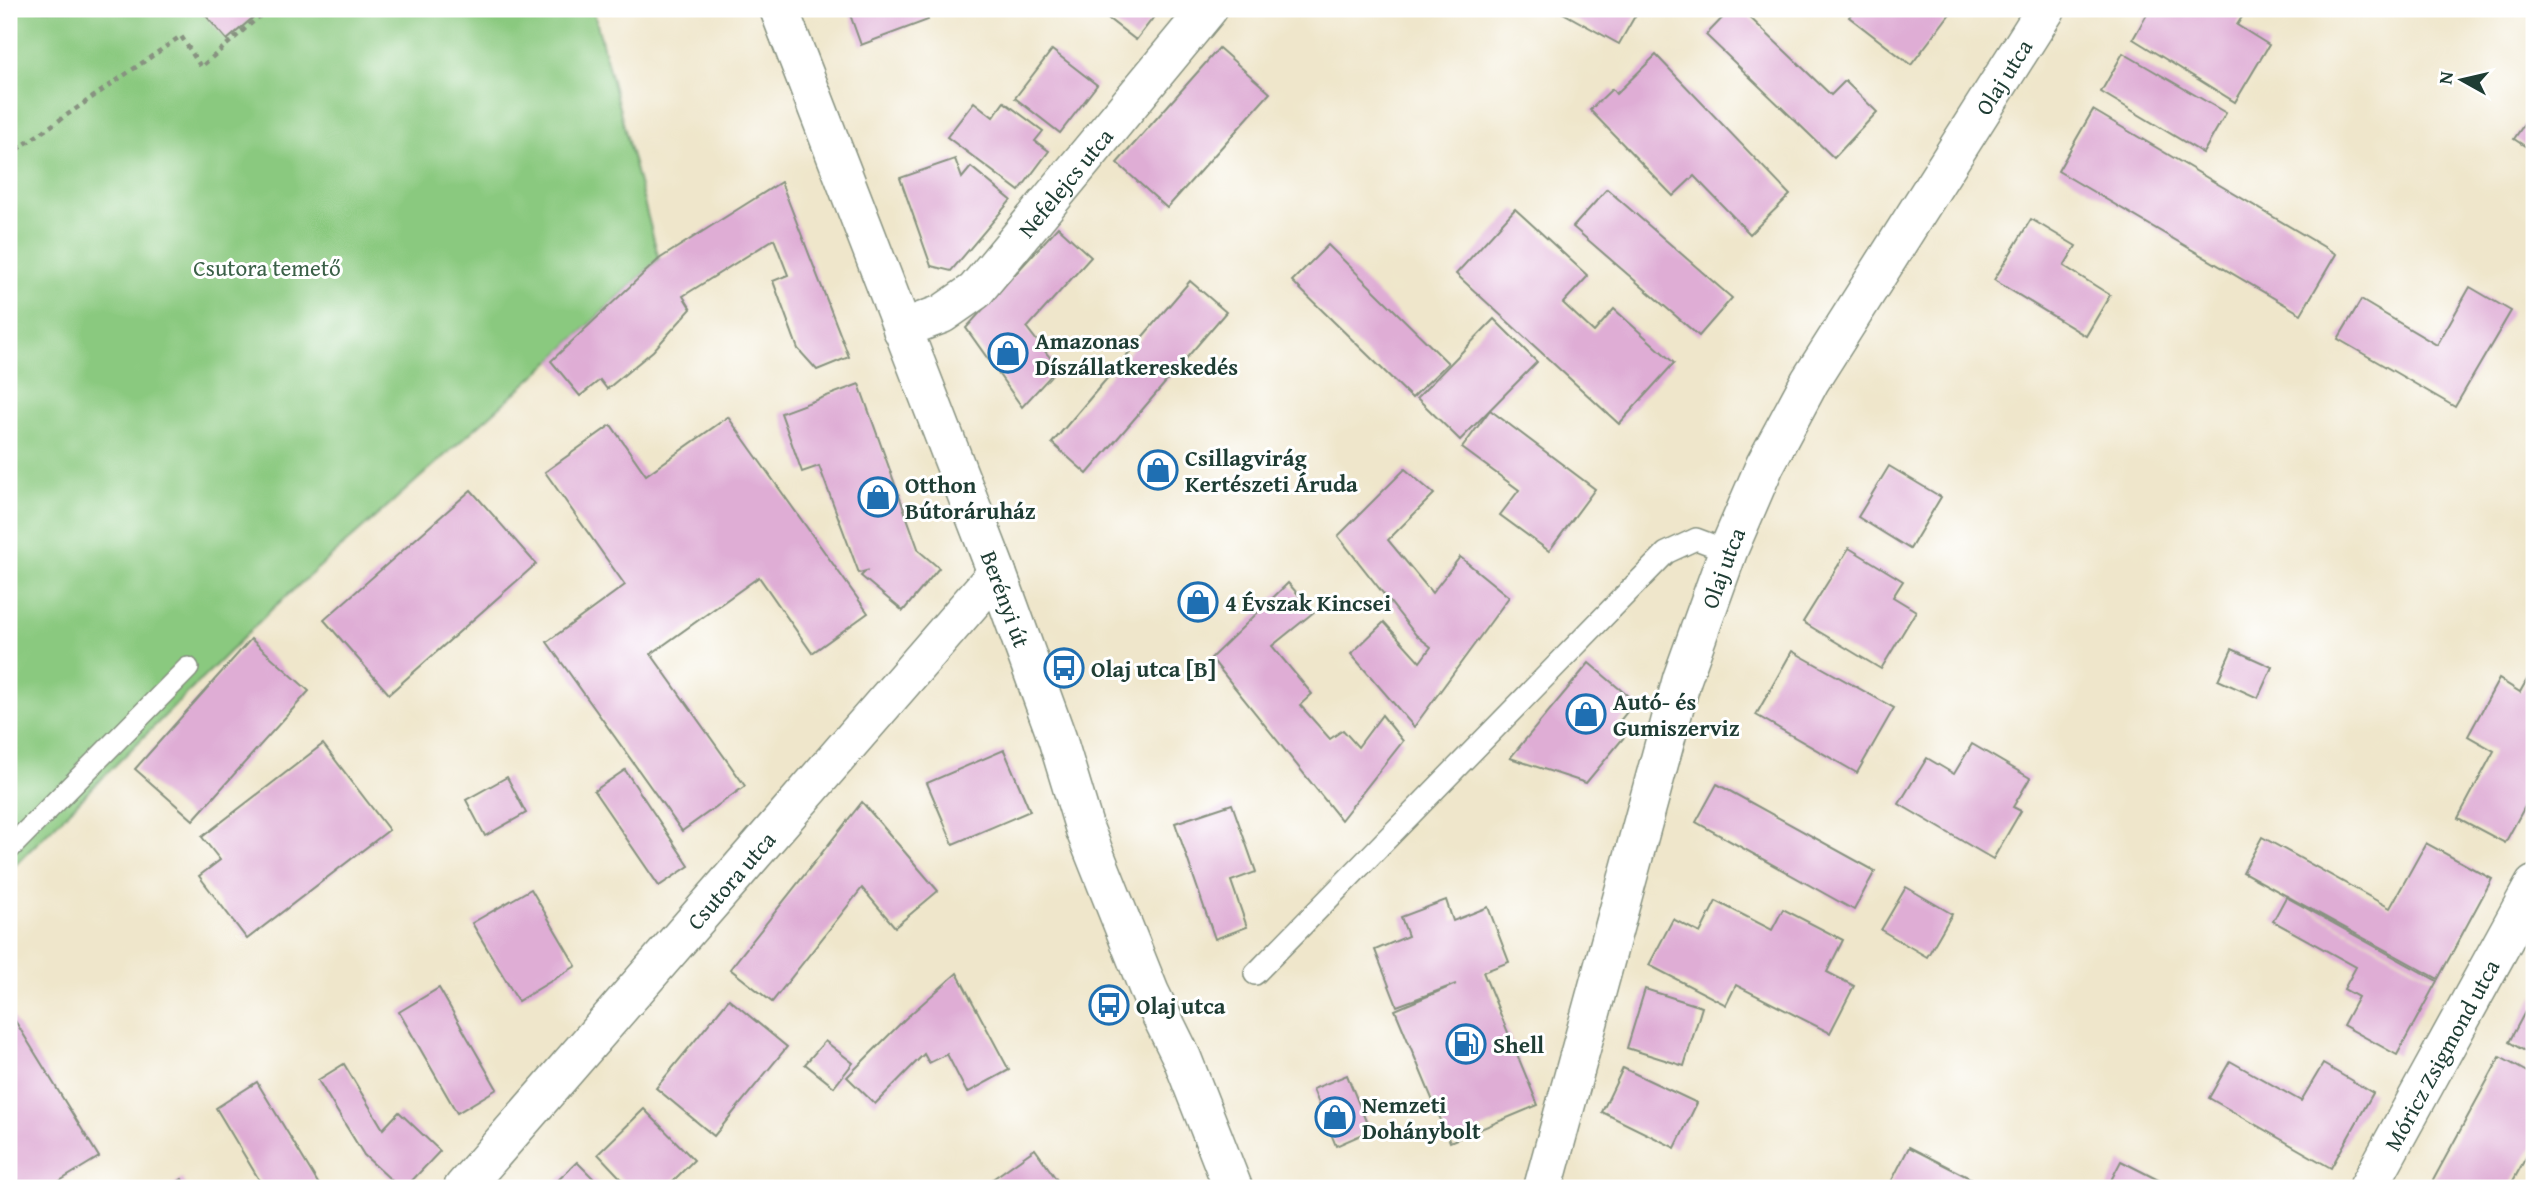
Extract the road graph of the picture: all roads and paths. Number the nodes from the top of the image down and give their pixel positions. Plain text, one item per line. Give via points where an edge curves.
1 (268, 9) edge
2 (779, 9) edge
3 (1208, 9) edge
4 (2046, 9) edge
5 (9, 155) edge
6 (902, 329) junction
7 (1728, 551) junction
8 (997, 573) junction
9 (188, 668) dead end
10 (9, 849) edge
11 (2534, 885) edge
12 (1255, 974) dead end
13 (463, 1188) edge
14 (1233, 1188) edge
15 (1543, 1188) edge
16 (2368, 1188) edge

1 - 5 path via 201,67 181,36
2 - 6 street, Berényi út
3 - 6 street, Nefelejcs utca via 975,291 942,314
4 - 7 street, Olaj utca via 1810,382 1765,465
6 - 8 street, Berényi út
7 - 12 lane via 1696,539 1666,552
7 - 15 street, Olaj utca via 1682,680
8 - 13 street, Csutora utca
8 - 14 street, Berényi út via 1085,830
9 - 10 lane
11 - 16 street, Móricz Zsigmond utca

